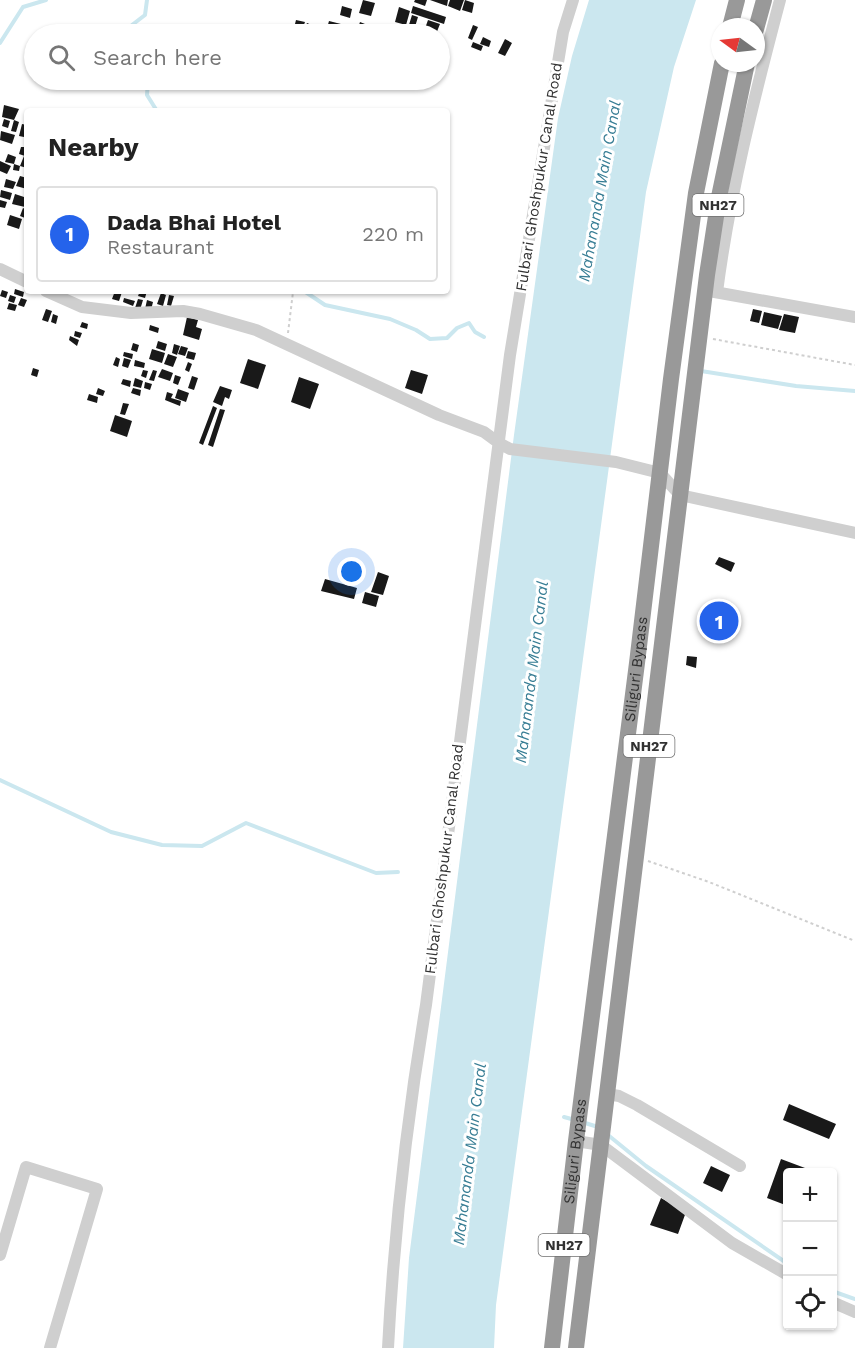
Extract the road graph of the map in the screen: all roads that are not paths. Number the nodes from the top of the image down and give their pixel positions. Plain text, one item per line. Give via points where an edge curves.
1 (573, 0) edge
2 (737, 0) edge
3 (764, 0) edge
4 (780, 0) edge
5 (732, 18) edge
6 (759, 18) edge
7 (720, 72) edge
8 (745, 72) edge
9 (0, 269) edge
10 (24, 281) edge
11 (711, 291) junction
12 (53, 294) edge
13 (855, 317) edge
14 (504, 446) junction
15 (660, 473) junction
16 (680, 495) junction
17 (855, 533) edge
18 (606, 1102) junction
19 (576, 1141) junction
20 (601, 1145) junction
21 (740, 1166) dead end
22 (0, 1255) edge
23 (783, 1272) edge
24 (837, 1304) edge
25 (855, 1312) edge
26 (50, 1348) edge
27 (388, 1348) edge
28 (552, 1348) edge
29 (576, 1348) edge

1 - 14 street, Fulbari Ghoshpukur Canal Road via 563,32 510,356
2 - 5 highway
3 - 6 highway
4 - 11 street via 748,117
7 - 15 highway, Siliguri Bypass / NH27 via 696,194
8 - 11 highway, NH27 via 719,197
9 - 10 street
11 - 13 street
11 - 16 highway, NH27 via 698,342
12 - 14 street via 82,307 131,313 183,311 256,330 484,432
14 - 15 street via 616,462
14 - 27 street, Fulbari Ghoshpukur Canal Road via 491,512 411,1094
15 - 16 street
15 - 19 highway, Siliguri Bypass / NH27
16 - 17 street
16 - 18 highway, NH27
18 - 20 highway, NH27
18 - 21 street via 619,1096
19 - 20 street
19 - 28 highway, Siliguri Bypass / NH27
20 - 23 street via 732,1243
20 - 29 highway, NH27
22 - 26 street via 26,1167 98,1189
24 - 25 street

